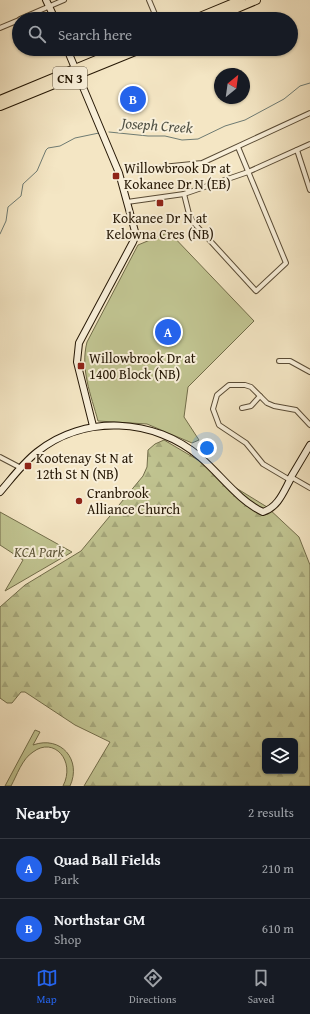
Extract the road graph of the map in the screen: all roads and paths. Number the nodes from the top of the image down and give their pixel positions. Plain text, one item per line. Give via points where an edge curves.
1 (46, 0) edge
2 (64, 0) edge
3 (149, 0) edge
4 (241, 0) edge
5 (256, 0) edge
6 (49, 6) junction
7 (36, 12) edge
8 (52, 12) edge
9 (154, 12) edge
10 (212, 12) edge
11 (228, 12) edge
12 (12, 23) edge
13 (0, 28) edge
14 (70, 56) edge
15 (109, 56) edge
16 (121, 56) edge
17 (76, 72) junction
18 (0, 100) edge
19 (0, 106) edge
20 (310, 113) edge
21 (310, 144) edge
22 (238, 147) junction
23 (296, 150) junction
24 (152, 168) dead end
25 (248, 172) junction
26 (310, 190) edge
27 (184, 194) junction
28 (126, 202) junction
29 (279, 361) dead end
30 (310, 372) edge
31 (260, 396) junction
32 (242, 408) dead end
33 (310, 425) edge
34 (93, 426) junction
35 (310, 445) edge
36 (0, 457) edge
37 (21, 468) junction
38 (291, 479) junction
39 (310, 488) edge
40 (0, 492) edge

1 - 6 street
2 - 6 street
3 - 9 street
4 - 10 highway
5 - 11 highway
6 - 7 street
6 - 8 street
12 - 13 street
14 - 17 street
15 - 17 highway, CN 3
16 - 17 highway, CN 3
17 - 18 highway, CN 3
17 - 19 highway, CN 3
17 - 28 street via 119,173
20 - 22 street
21 - 23 street
22 - 24 street via 202,163
22 - 25 street
23 - 25 street
23 - 26 street
25 - 27 street
25 - 27 street via 286,263 256,291 193,222
27 - 28 street
28 - 34 street via 136,234 79,342 77,352 77,362
29 - 30 street via 290,361
31 - 32 street via 251,406
31 - 33 street via 274,406 296,410
31 - 38 street via 257,391 245,385 229,385 218,395 215,402 215,418 219,425 246,443 264,464
34 - 37 street via 56,439 37,452
34 - 38 street via 143,428 178,442 199,456 241,495 264,512 278,504
35 - 38 street
36 - 37 street
37 - 40 street
38 - 39 street

